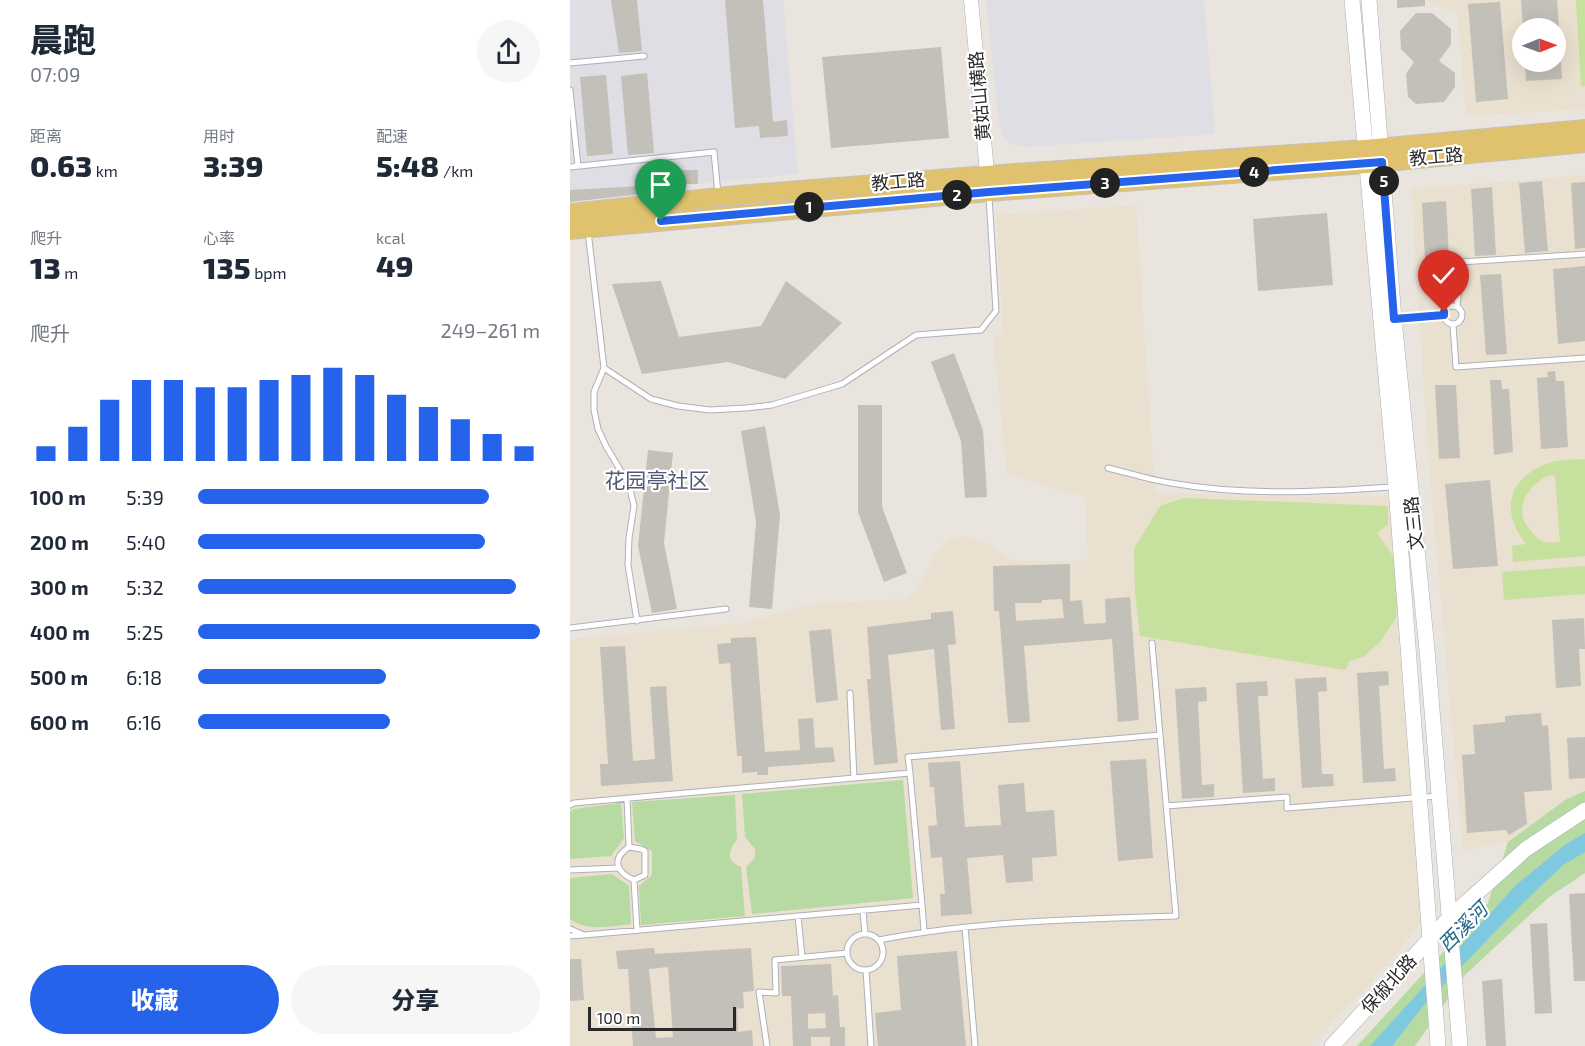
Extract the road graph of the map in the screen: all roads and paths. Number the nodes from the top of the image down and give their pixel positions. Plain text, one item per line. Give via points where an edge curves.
1 (971, 0) edge
2 (1352, 0) edge
3 (1369, 0) edge
4 (644, 56) dead end
5 (570, 63) edge
6 (570, 90) edge
7 (1585, 129) edge
8 (1585, 143) edge
9 (1374, 155) junction
10 (578, 166) junction
11 (570, 167) edge
12 (988, 183) junction
13 (719, 197) junction
14 (570, 213) edge
15 (579, 229) edge
16 (1585, 254) edge
17 (1457, 307) junction
18 (1444, 315) junction
19 (1394, 319) junction
20 (1453, 325) junction
21 (1585, 358) edge
22 (604, 368) junction
23 (1108, 468) dead end
24 (1403, 486) junction
25 (726, 609) dead end
26 (637, 621) junction
27 (570, 628) edge
28 (1152, 643) dead end
29 (850, 693) dead end
30 (1160, 735) junction
31 (910, 773) junction
32 (854, 778) junction
33 (1440, 796) junction
34 (1420, 797) junction
35 (627, 798) junction
36 (570, 805) edge
37 (1166, 806) junction
38 (1585, 810) edge
39 (629, 847) junction
40 (618, 867) junction
41 (570, 870) edge
42 (634, 880) junction
43 (922, 905) junction
44 (863, 911) junction
45 (798, 916) junction
46 (1450, 917) junction
47 (965, 927) junction
48 (570, 929) edge
49 (637, 930) junction
50 (924, 932) junction
51 (865, 934) junction
52 (584, 935) junction
53 (570, 936) edge
54 (1431, 938) junction
55 (879, 940) junction
56 (847, 953) junction
57 (802, 957) junction
58 (866, 970) junction
59 (766, 1046) edge
60 (870, 1046) edge
61 (975, 1046) edge
62 (1332, 1046) edge
63 (1438, 1046) edge
64 (1460, 1046) edge

1 - 12 street, 黄姑山横路
2 - 9 main road, 文三路
3 - 9 main road, 文三路
4 - 5 lane
6 - 10 lane
7 - 9 main road, 教工路
8 - 9 main road, 教工路
9 - 12 main road, 教工路
9 - 19 main road, 文三路
9 - 24 main road, 文三路
10 - 11 lane
10 - 13 lane via 714,152
12 - 13 main road, 教工路
12 - 15 main road, 教工路
12 - 22 lane via 996,312 981,330 916,335 842,384 772,405 710,410 678,406 651,399
13 - 14 main road, 教工路
15 - 22 lane
16 - 17 lane via 1461,262
17 - 18 lane via 1448,308
17 - 20 lane via 1462,318
18 - 19 lane
18 - 20 lane via 1445,321
19 - 24 main road, 文三路
20 - 21 lane via 1456,368
22 - 26 lane via 594,393 594,410 602,437 629,485 634,506 628,566
23 - 24 lane via 1172,483 1233,490 1308,493
24 - 33 main road, 文三路 via 1427,650
24 - 34 main road, 文三路
25 - 26 lane
26 - 27 lane
28 - 30 lane
29 - 32 lane
30 - 31 lane via 908,757
30 - 37 lane
31 - 32 lane
31 - 43 lane
32 - 35 lane
33 - 34 lane
33 - 46 main road, 文三路
34 - 37 lane via 1287,808 1287,797
34 - 54 main road, 文三路
35 - 36 lane
35 - 39 lane
37 - 47 lane via 1176,916
38 - 46 main road, 保俶北路 via 1526,849
39 - 40 lane via 622,852
39 - 42 lane via 645,851 645,875
40 - 41 lane
40 - 42 lane via 622,875
42 - 49 lane
43 - 44 lane
43 - 50 lane
44 - 45 lane
44 - 51 lane
45 - 49 lane
45 - 57 lane
46 - 54 main road, 保俶北路
46 - 64 main road, 文三路
47 - 50 lane
47 - 61 lane
48 - 52 lane
49 - 52 lane
50 - 55 lane
51 - 55 lane
51 - 56 lane via 850,942
52 - 53 lane
54 - 62 main road, 保俶北路
54 - 63 main road, 文三路
55 - 58 lane via 884,951 881,962
56 - 57 lane
56 - 58 lane via 855,967
57 - 59 lane via 775,960 776,993 759,992
58 - 60 lane

